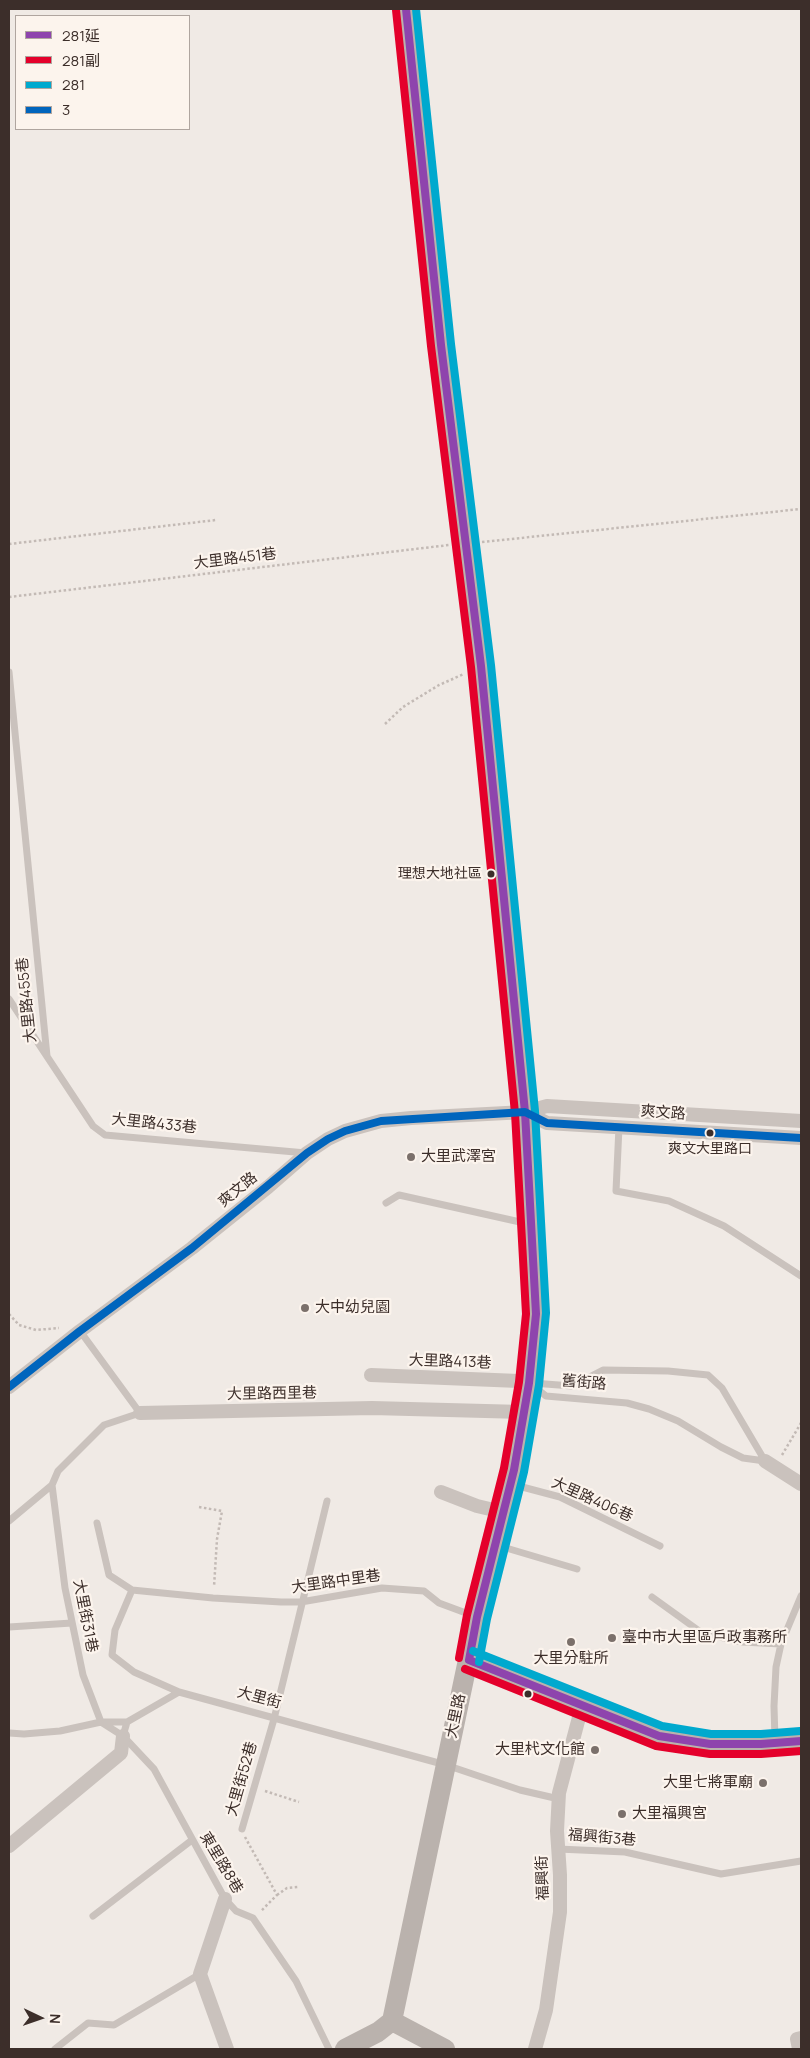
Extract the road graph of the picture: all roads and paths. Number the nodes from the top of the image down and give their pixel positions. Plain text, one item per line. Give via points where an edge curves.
1 (406, 9) edge
2 (801, 508) edge
3 (216, 520) dead end
4 (9, 544) edge
5 (465, 544) junction
6 (9, 597) edge
7 (481, 666) junction
8 (9, 672) edge
9 (385, 724) dead end
10 (9, 998) edge
11 (47, 1056) junction
12 (525, 1112) junction
13 (801, 1121) edge
14 (620, 1126) junction
15 (801, 1138) edge
16 (307, 1153) junction
17 (386, 1203) dead end
18 (532, 1224) junction
19 (801, 1276) edge
20 (9, 1314) edge
21 (80, 1331) junction
22 (371, 1376) dead end
23 (529, 1383) junction
24 (9, 1387) edge
25 (523, 1412) junction
26 (140, 1413) junction
27 (801, 1423) edge
28 (770, 1464) junction
29 (510, 1484) junction
30 (801, 1484) edge
31 (52, 1485) junction
32 (441, 1492) dead end
33 (327, 1501) dead end
34 (199, 1507) dead end
35 (501, 1520) junction
36 (9, 1521) edge
37 (97, 1523) dead end
38 (496, 1545) junction
39 (660, 1546) dead end
40 (577, 1569) dead end
41 (132, 1590) junction
42 (801, 1596) edge
43 (652, 1597) dead end
44 (213, 1598) junction
45 (302, 1602) junction
46 (477, 1617) junction
47 (72, 1623) junction
48 (9, 1627) edge
49 (781, 1644) junction
50 (468, 1660) junction
51 (179, 1692) junction
52 (582, 1706) junction
53 (274, 1719) junction
54 (101, 1722) junction
55 (127, 1722) junction
56 (9, 1733) edge
57 (123, 1736) junction
58 (801, 1740) edge
59 (775, 1743) junction
60 (446, 1765) junction
61 (254, 1787) junction
62 (559, 1799) junction
63 (299, 1802) dead end
64 (242, 1829) joint
65 (192, 1840) junction
66 (9, 1846) edge
67 (558, 1849) junction
68 (801, 1860) edge
69 (298, 1887) dead end
70 (278, 1895) junction
71 (225, 1899) junction
72 (93, 1916) dead end
73 (253, 1918) junction
74 (200, 1974) junction
75 (392, 2021) junction
76 (801, 2038) edge
77 (352, 2048) edge
78 (55, 2049) edge
79 (228, 2049) edge
80 (329, 2049) edge
81 (445, 2049) edge
82 (535, 2049) edge
83 (799, 2049) edge

1 - 5 street, 大里路
2 - 5 path, 大里路451巷
3 - 4 path
5 - 6 path, 大里路451巷
5 - 7 street, 大里路
7 - 9 path via 403,707
7 - 12 street, 大里路
8 - 11 lane, 大里路455巷
10 - 11 lane, 大里路433巷
11 - 16 lane, 大里路433巷 via 93,1126 105,1135
12 - 13 street, 爽文路 via 547,1106
12 - 14 street, 爽文路 via 547,1123
12 - 16 street, 爽文路 via 381,1122 345,1131
12 - 18 street, 大里路
14 - 15 street, 爽文路
14 - 19 lane via 616,1191 669,1201 724,1226
16 - 21 street, 爽文路 via 192,1248
17 - 18 lane via 400,1195
18 - 23 street, 大里路 via 536,1314
20 - 21 path via 19,1324 36,1330 69,1326
21 - 24 street, 爽文路
21 - 26 lane
22 - 23 street, 大里路413巷
23 - 25 street, 大里路
23 - 28 lane, 舊街路 via 546,1396 627,1403 650,1410 743,1458
23 - 28 lane, 舊街路 via 572,1386 603,1370 708,1375 722,1388
25 - 26 street, 大里路西里巷 via 372,1408
25 - 29 street, 大里路
26 - 31 lane, 大里路西里巷 via 104,1425 58,1471
27 - 28 path
28 - 30 street, 舊街路
29 - 35 street, 大里路
29 - 39 lane, 大里路406巷 via 560,1497
31 - 36 lane, 大里路西里巷
31 - 47 lane, 大里街31巷
32 - 35 street via 494,1510
33 - 45 lane, 大里街52巷
34 - 44 path via 222,1512
35 - 38 street, 大里路
37 - 41 lane, 大里路中里巷 via 109,1575
38 - 40 lane
38 - 46 street, 大里路
41 - 44 lane, 大里路中里巷
41 - 51 lane, 大里街 via 115,1630 112,1655 134,1672
42 - 49 lane
43 - 49 lane via 702,1633 742,1642
44 - 45 lane, 大里路中里巷
45 - 46 lane, 大里路中里巷 via 382,1588 424,1590 439,1603
45 - 53 lane, 大里街52巷
46 - 50 street, 大里路
47 - 48 lane
47 - 54 lane, 大里街31巷 via 82,1674
49 - 59 lane via 776,1676
50 - 52 street
50 - 60 street, 大里路
51 - 53 lane, 大里街
51 - 55 lane
52 - 59 street via 648,1733 679,1741
52 - 62 street, 福興街
53 - 60 lane, 大里街
53 - 61 lane, 大里街52巷
54 - 55 lane
54 - 56 lane via 60,1731
54 - 57 lane
55 - 57 lane
57 - 65 lane, 東里路8巷 via 154,1770
57 - 66 street via 121,1753
58 - 59 street
60 - 62 lane, 大里街 via 520,1790
60 - 75 street, 大里路
61 - 63 path
61 - 64 lane, 大里街52巷
62 - 67 street, 福興街
64 - 70 path, 大里街52巷
65 - 71 lane, 東里路8巷
65 - 72 lane
67 - 68 lane, 福興街3巷 via 624,1852 721,1874
67 - 82 street, 福興街 via 560,1912 546,2010
69 - 70 path via 287,1888
70 - 73 path
71 - 73 lane, 東里路8巷 via 236,1911
71 - 74 street
73 - 80 lane, 東里路8巷 via 296,1981
74 - 78 lane via 114,2025 88,2023
74 - 79 street
75 - 77 street
75 - 81 street
76 - 83 street via 796,2039

